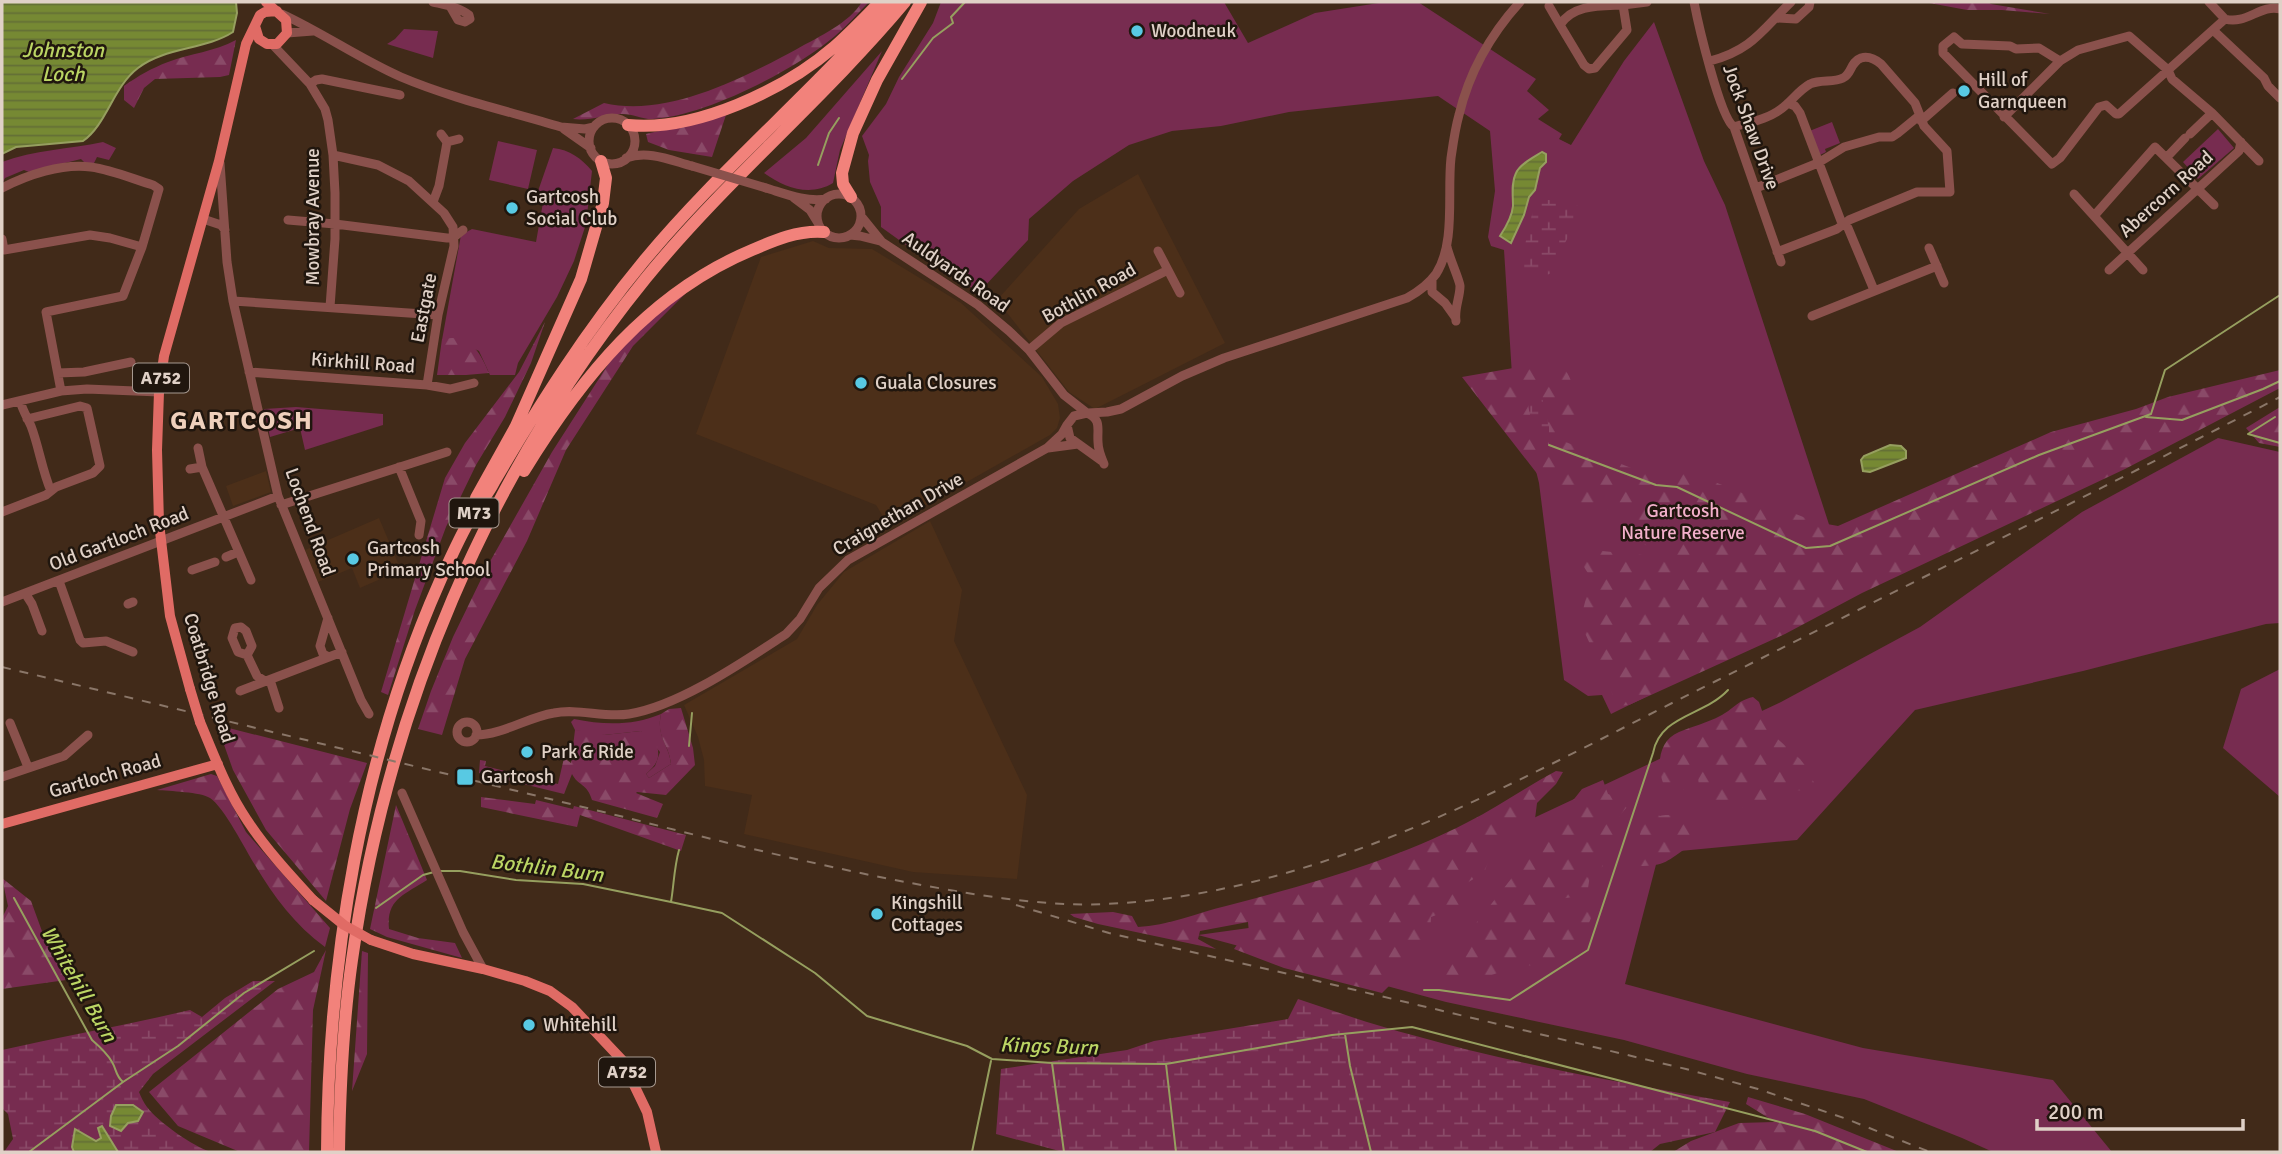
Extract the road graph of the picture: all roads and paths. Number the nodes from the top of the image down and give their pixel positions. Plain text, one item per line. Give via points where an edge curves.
1 (260, 2) edge
2 (267, 2) edge
3 (433, 2) edge
4 (880, 2) edge
5 (891, 2) edge
6 (905, 2) edge
7 (922, 2) edge
8 (1520, 2) edge
9 (1645, 2) edge
10 (1694, 2) edge
11 (1791, 2) edge
12 (1810, 2) edge
13 (2209, 2) edge
14 (1623, 5) junction
15 (450, 6) dead end
16 (1549, 6) dead end
17 (2280, 9) edge
18 (279, 13) junction
19 (1777, 18) junction
20 (2225, 19) junction
21 (257, 20) junction
22 (1560, 25) junction
23 (2213, 30) junction
24 (314, 31) junction
25 (276, 40) junction
26 (243, 53) junction
27 (1710, 61) junction
28 (2060, 61) junction
29 (2168, 70) junction
30 (310, 84) junction
31 (1953, 93) dead end
32 (400, 95) dead end
33 (2280, 98) edge
34 (1788, 103) junction
35 (2212, 113) junction
36 (2004, 117) junction
37 (1921, 118) junction
38 (628, 125) junction
39 (561, 127) junction
40 (594, 127) junction
41 (1734, 127) junction
42 (634, 137) junction
43 (459, 139) dead end
44 (2241, 142) junction
45 (591, 148) junction
46 (334, 155) junction
47 (661, 157) junction
48 (2167, 157) junction
49 (626, 159) junction
50 (219, 161) junction
51 (601, 161) junction
52 (2259, 161) dead end
53 (1818, 163) junction
54 (2, 188) edge
55 (1756, 188) junction
56 (2199, 188) junction
57 (2074, 194) dead end
58 (793, 197) junction
59 (851, 198) junction
60 (826, 199) junction
61 (433, 202) junction
62 (2214, 205) dead end
63 (861, 216) junction
64 (2094, 216) junction
65 (203, 219) junction
66 (288, 220) dead end
67 (335, 224) junction
68 (1844, 224) junction
69 (821, 228) junction
70 (225, 230) junction
71 (463, 230) dead end
72 (850, 235) junction
73 (454, 237) junction
74 (2, 239) edge
75 (882, 242) junction
76 (1447, 246) junction
77 (142, 247) junction
78 (1929, 248) dead end
79 (1158, 251) dead end
80 (2127, 253) junction
81 (1937, 266) junction
82 (1168, 270) junction
83 (2109, 270) dead end
84 (2143, 270) dead end
85 (1457, 276) junction
86 (1434, 277) junction
87 (1944, 283) dead end
88 (1874, 290) junction
89 (1180, 293) dead end
90 (1457, 295) junction
91 (1407, 298) junction
92 (1439, 299) junction
93 (233, 301) junction
94 (330, 307) junction
95 (438, 315) junction
96 (1812, 316) dead end
97 (1030, 350) junction
98 (131, 362) dead end
99 (249, 372) junction
100 (58, 373) junction
101 (474, 383) dead end
102 (428, 385) junction
103 (61, 391) junction
104 (159, 392) junction
105 (1063, 395) junction
106 (20, 401) junction
107 (2, 405) edge
108 (1121, 409) junction
109 (1087, 413) junction
110 (27, 419) junction
111 (1068, 424) junction
112 (1099, 434) junction
113 (1078, 444) junction
114 (198, 448) dead end
115 (1047, 448) junction
116 (447, 452) dead end
117 (202, 467) junction
118 (399, 467) junction
119 (190, 469) dead end
120 (51, 491) junction
121 (279, 500) junction
122 (2, 512) edge
123 (224, 518) junction
124 (419, 535) dead end
125 (161, 542) junction
126 (238, 552) junction
127 (226, 557) dead end
128 (215, 562) dead end
129 (192, 570) dead end
130 (251, 580) dead end
131 (59, 581) junction
132 (440, 581) junction
133 (25, 593) junction
134 (2, 602) edge
135 (328, 618) junction
136 (442, 622) junction
137 (42, 631) dead end
138 (133, 652) dead end
139 (342, 652) junction
140 (247, 655) dead end
141 (329, 657) junction
142 (267, 681) junction
143 (240, 691) dead end
144 (279, 708) dead end
145 (369, 714) dead end
146 (10, 723) dead end
147 (476, 734) dead end
148 (88, 735) dead end
149 (218, 764) junction
150 (28, 767) junction
151 (2, 777) edge
152 (402, 793) dead end
153 (2, 824) edge
154 (483, 969) junction
155 (327, 1152) edge
156 (339, 1152) edge
157 (656, 1152) edge

1 - 21 main road, A752
2 - 18 main road
3 - 15 street
4 - 38 highway via 832,48 762,93 678,122
5 - 132 highway, M73 via 699,199 600,316 535,412
6 - 136 highway, M73 via 866,49 685,233 596,343 511,479
7 - 59 highway via 882,70 853,133 842,173
8 - 76 street via 1488,44 1463,100 1451,158
9 - 14 street
10 - 27 street, Jock Shaw Drive
11 - 19 street
12 - 19 street via 1796,19
13 - 20 street
14 - 22 street via 1579,10
14 - 22 street via 1627,30 1595,68 1584,65
16 - 22 street
17 - 20 street via 2270,8 2240,21
18 - 21 main road via 265,12
18 - 24 street
18 - 25 main road via 288,26
19 - 27 street via 1745,48
20 - 23 street
21 - 25 main road via 256,34
21 - 26 main road, A752
23 - 29 street
23 - 33 street
24 - 25 street
24 - 39 street via 412,81
25 - 26 main road
25 - 30 street, Mowbray Avenue via 295,71
26 - 50 main road, A752
27 - 41 street, Jock Shaw Drive via 1728,123
28 - 29 street via 2083,48 2129,36
28 - 36 street
28 - 36 street via 2039,48 1962,44 1954,37 1942,46 1943,53
29 - 35 street via 2172,79
29 - 36 street via 2119,114 2106,105 2099,107 2052,164
30 - 32 street via 322,79
30 - 46 street, Mowbray Avenue via 325,109
31 - 37 street
34 - 37 street via 1817,81 1843,78 1853,64 1867,57 1881,64 1915,103
34 - 41 street via 1774,114
34 - 53 street via 1800,113
35 - 44 street
35 - 48 street
37 - 53 street via 1898,133 1844,147
37 - 68 street via 1949,155 1950,192 1917,192
38 - 40 street via 613,118
38 - 42 street
39 - 40 street
39 - 45 street
40 - 45 street
41 - 55 street, Jock Shaw Drive
42 - 47 street
42 - 49 street via 634,148
43 - 61 street via 444,138
44 - 52 street
44 - 56 street, Abercorn Road via 2239,151
45 - 51 street
46 - 61 street via 378,165 409,181
46 - 67 street, Mowbray Avenue
47 - 49 street via 641,154
47 - 58 street, bridge
48 - 56 street
48 - 64 street via 2155,147
49 - 51 street
50 - 65 main road, A752
50 - 70 street, Lochend Road
51 - 132 highway via 606,177 603,203 581,279
53 - 55 street
53 - 68 street
54 - 77 street via 24,177 79,166 153,185 159,189
55 - 68 street, Jock Shaw Drive via 1779,257
56 - 62 street
56 - 80 street, Abercorn Road
57 - 64 street
58 - 60 street
58 - 69 street via 810,210
59 - 60 street via 838,194
59 - 63 street via 859,205
60 - 69 street via 817,212
61 - 73 street via 450,220
63 - 72 street
63 - 75 street, Auldyards Road
64 - 80 street
65 - 70 street
65 - 104 main road, A752 via 164,356
66 - 67 street
67 - 73 street
67 - 94 street, Mowbray Avenue
68 - 88 street
69 - 72 street via 836,238
69 - 136 highway via 725,262 670,297 625,336 588,377 545,438
70 - 93 street, Lochend Road
71 - 73 street
72 - 75 street, Auldyards Road
73 - 95 street, Eastgate
74 - 77 street via 4,250 90,235
75 - 97 street, Auldyards Road via 978,304
76 - 85 street
76 - 86 street
77 - 100 street via 123,296 46,312
78 - 81 street
79 - 82 street, Bothlin Road
80 - 83 street, Abercorn Road
80 - 84 street
81 - 87 street
81 - 88 street
82 - 89 street, Bothlin Road
82 - 97 street, Bothlin Road via 1061,323
85 - 86 street via 1444,271
85 - 90 street
86 - 91 street
86 - 92 street via 1432,292
88 - 96 street
90 - 92 street
90 - 92 street via 1455,319
91 - 92 street
91 - 108 street via 1224,358
93 - 94 street
93 - 99 street, Lochend Road
94 - 95 street
95 - 102 street, Eastgate
97 - 105 street, Auldyards Road
98 - 100 street
99 - 102 street, Kirkhill Road
99 - 121 street, Lochend Road
100 - 103 street
101 - 102 street, Kirkhill Road via 450,389
103 - 104 street
103 - 106 street
104 - 125 main road, A752
105 - 109 street, Auldyards Road
105 - 111 street, Auldyards Road
106 - 107 street
106 - 110 street
108 - 109 street
108 - 112 street
109 - 111 street via 1078,413
109 - 112 street via 1099,423
110 - 120 street
110 - 120 street via 80,406 89,411 100,466
111 - 113 street via 1070,438
111 - 115 street, Craignethan Drive
112 - 113 street via 1088,444
112 - 113 street via 1103,462
113 - 115 street, Craignethan Drive
114 - 117 street
115 - 147 street, Craignethan Drive via 848,559 819,588 786,634 676,699 626,715 563,711
116 - 118 street, Old Gartloch Road
117 - 119 street
117 - 123 street
118 - 121 street, Old Gartloch Road
118 - 124 street via 421,521
120 - 122 street
121 - 123 street, Old Gartloch Road
121 - 135 street, Lochend Road
123 - 125 street, Old Gartloch Road
123 - 126 street
125 - 131 street, Old Gartloch Road
125 - 149 main road, Coatbridge Road / A752, bridge via 170,616
126 - 127 street
126 - 130 street
128 - 129 street
131 - 133 street, Old Gartloch Road
131 - 138 street via 83,643 106,641
132 - 155 highway, M73 via 382,742 362,828 339,958
133 - 134 street, Old Gartloch Road
133 - 137 street
135 - 139 street, Lochend Road
135 - 141 street via 320,646
136 - 156 highway, M73 via 397,747 362,892 345,1014
139 - 141 street
139 - 145 street, Lochend Road
140 - 142 street via 257,676
141 - 142 street
142 - 143 street
142 - 144 street
146 - 150 street
148 - 150 street via 64,755
149 - 153 main road, Gartloch Road
149 - 154 main road, Coatbridge Road / A752, bridge via 247,820 290,875 344,925 413,954
150 - 151 street
152 - 154 street
154 - 157 main road, Coatbridge Road / A752 via 550,991 572,1007 622,1060 647,1112

